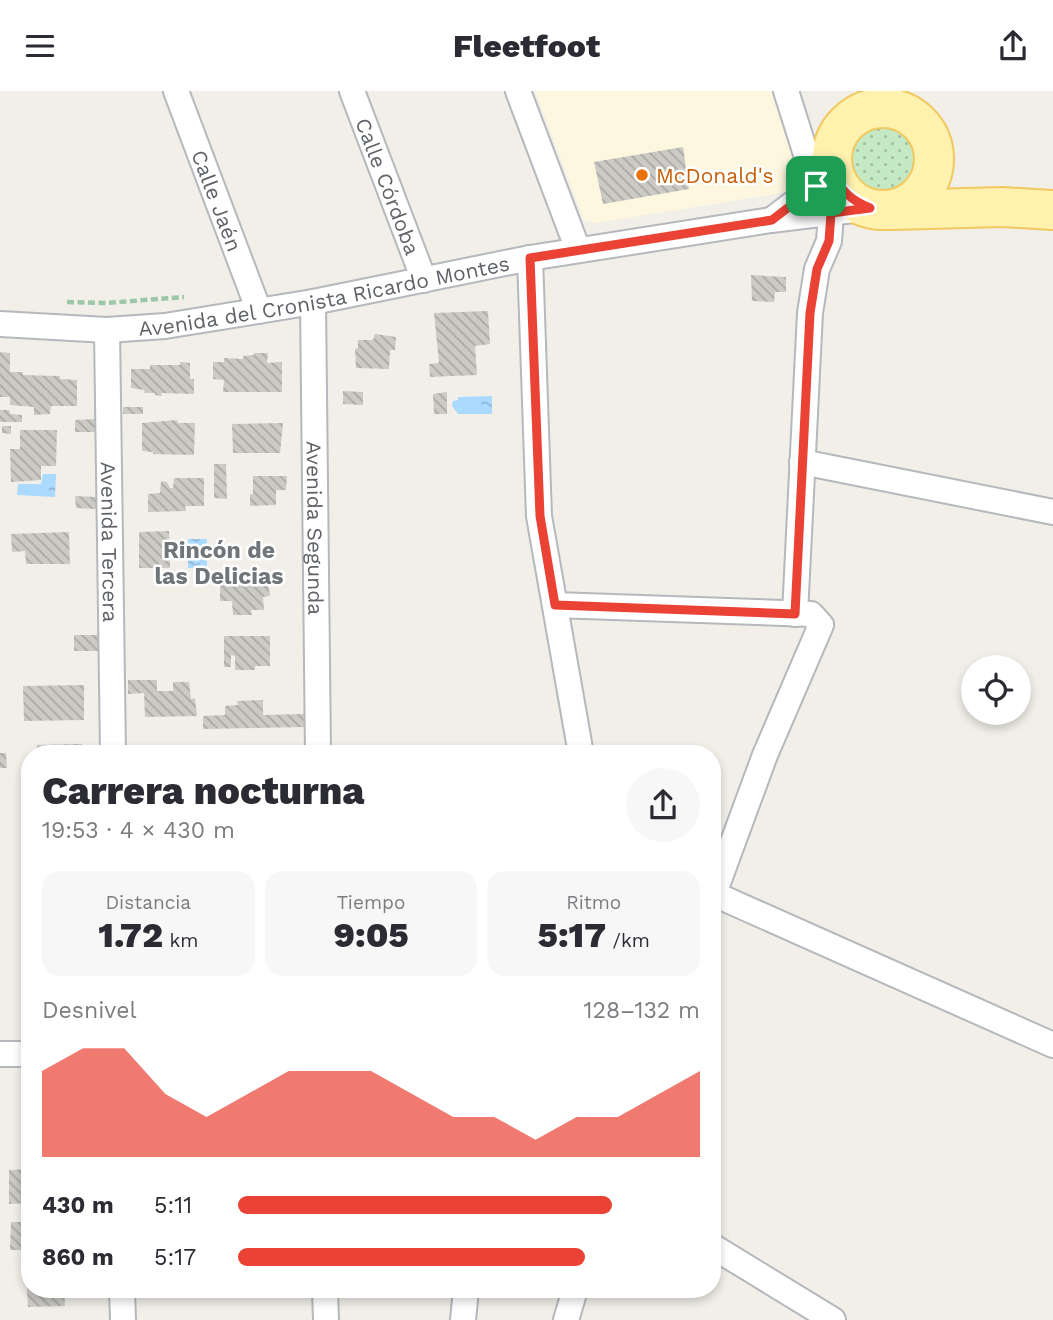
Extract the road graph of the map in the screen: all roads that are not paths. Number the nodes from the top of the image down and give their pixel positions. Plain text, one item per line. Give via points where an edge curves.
1 (176, 91) edge
2 (352, 91) edge
3 (518, 91) edge
4 (786, 91) edge
5 (835, 91) edge
6 (875, 99) edge
7 (838, 132) junction
8 (935, 159) junction
9 (825, 179) junction
10 (1002, 207) junction
11 (877, 209) junction
12 (1053, 210) edge
13 (831, 213) junction
14 (772, 220) junction
15 (578, 250) junction
16 (530, 258) junction
17 (424, 279) junction
18 (313, 302) junction
19 (259, 311) junction
20 (0, 324) edge
21 (107, 330) junction
22 (802, 463) junction
23 (1053, 512) edge
24 (555, 605) junction
25 (795, 614) junction
26 (113, 745) edge
27 (318, 745) edge
28 (579, 745) edge
29 (721, 875) edge
30 (721, 900) edge
31 (1053, 1045) edge
32 (0, 1054) edge
33 (21, 1054) edge
34 (721, 1252) edge
35 (122, 1298) edge
36 (326, 1298) edge
37 (465, 1298) edge
38 (573, 1298) edge
39 (123, 1320) edge
40 (326, 1320) edge
41 (463, 1320) edge
42 (566, 1320) edge
43 (833, 1320) edge

1 - 19 street, Calle Jaén
2 - 17 street, Calle Córdoba
3 - 15 street
4 - 9 street
5 - 7 main road
6 - 7 main road via 870,109
6 - 8 main road via 900,109 926,128
7 - 9 main road
8 - 10 main road
8 - 11 main road via 926,189 914,200 900,208
9 - 11 main road via 858,203
9 - 14 street, Avenida del Cronista Ricardo Montes
10 - 11 main road
10 - 12 main road
11 - 13 street, Avenida del Cronista Ricardo Montes
13 - 14 street, Avenida del Cronista Ricardo Montes
13 - 22 street via 829,241 817,269 810,313
14 - 15 street, Avenida del Cronista Ricardo Montes
15 - 16 street, Avenida del Cronista Ricardo Montes
16 - 17 street, Avenida del Cronista Ricardo Montes
16 - 24 street via 540,516
17 - 18 street, Avenida del Cronista Ricardo Montes
18 - 19 street, Avenida del Cronista Ricardo Montes
18 - 27 street, Avenida Segunda
19 - 21 street, Avenida del Cronista Ricardo Montes
20 - 21 street, Avenida del Cronista Ricardo Montes
21 - 26 street, Avenida Tercera
22 - 23 street
22 - 25 street
24 - 25 street
24 - 28 street
25 - 29 street via 811,614 821,625 765,755
30 - 31 street
32 - 33 street
34 - 43 street
35 - 39 street
36 - 40 street
37 - 41 street
38 - 42 street

